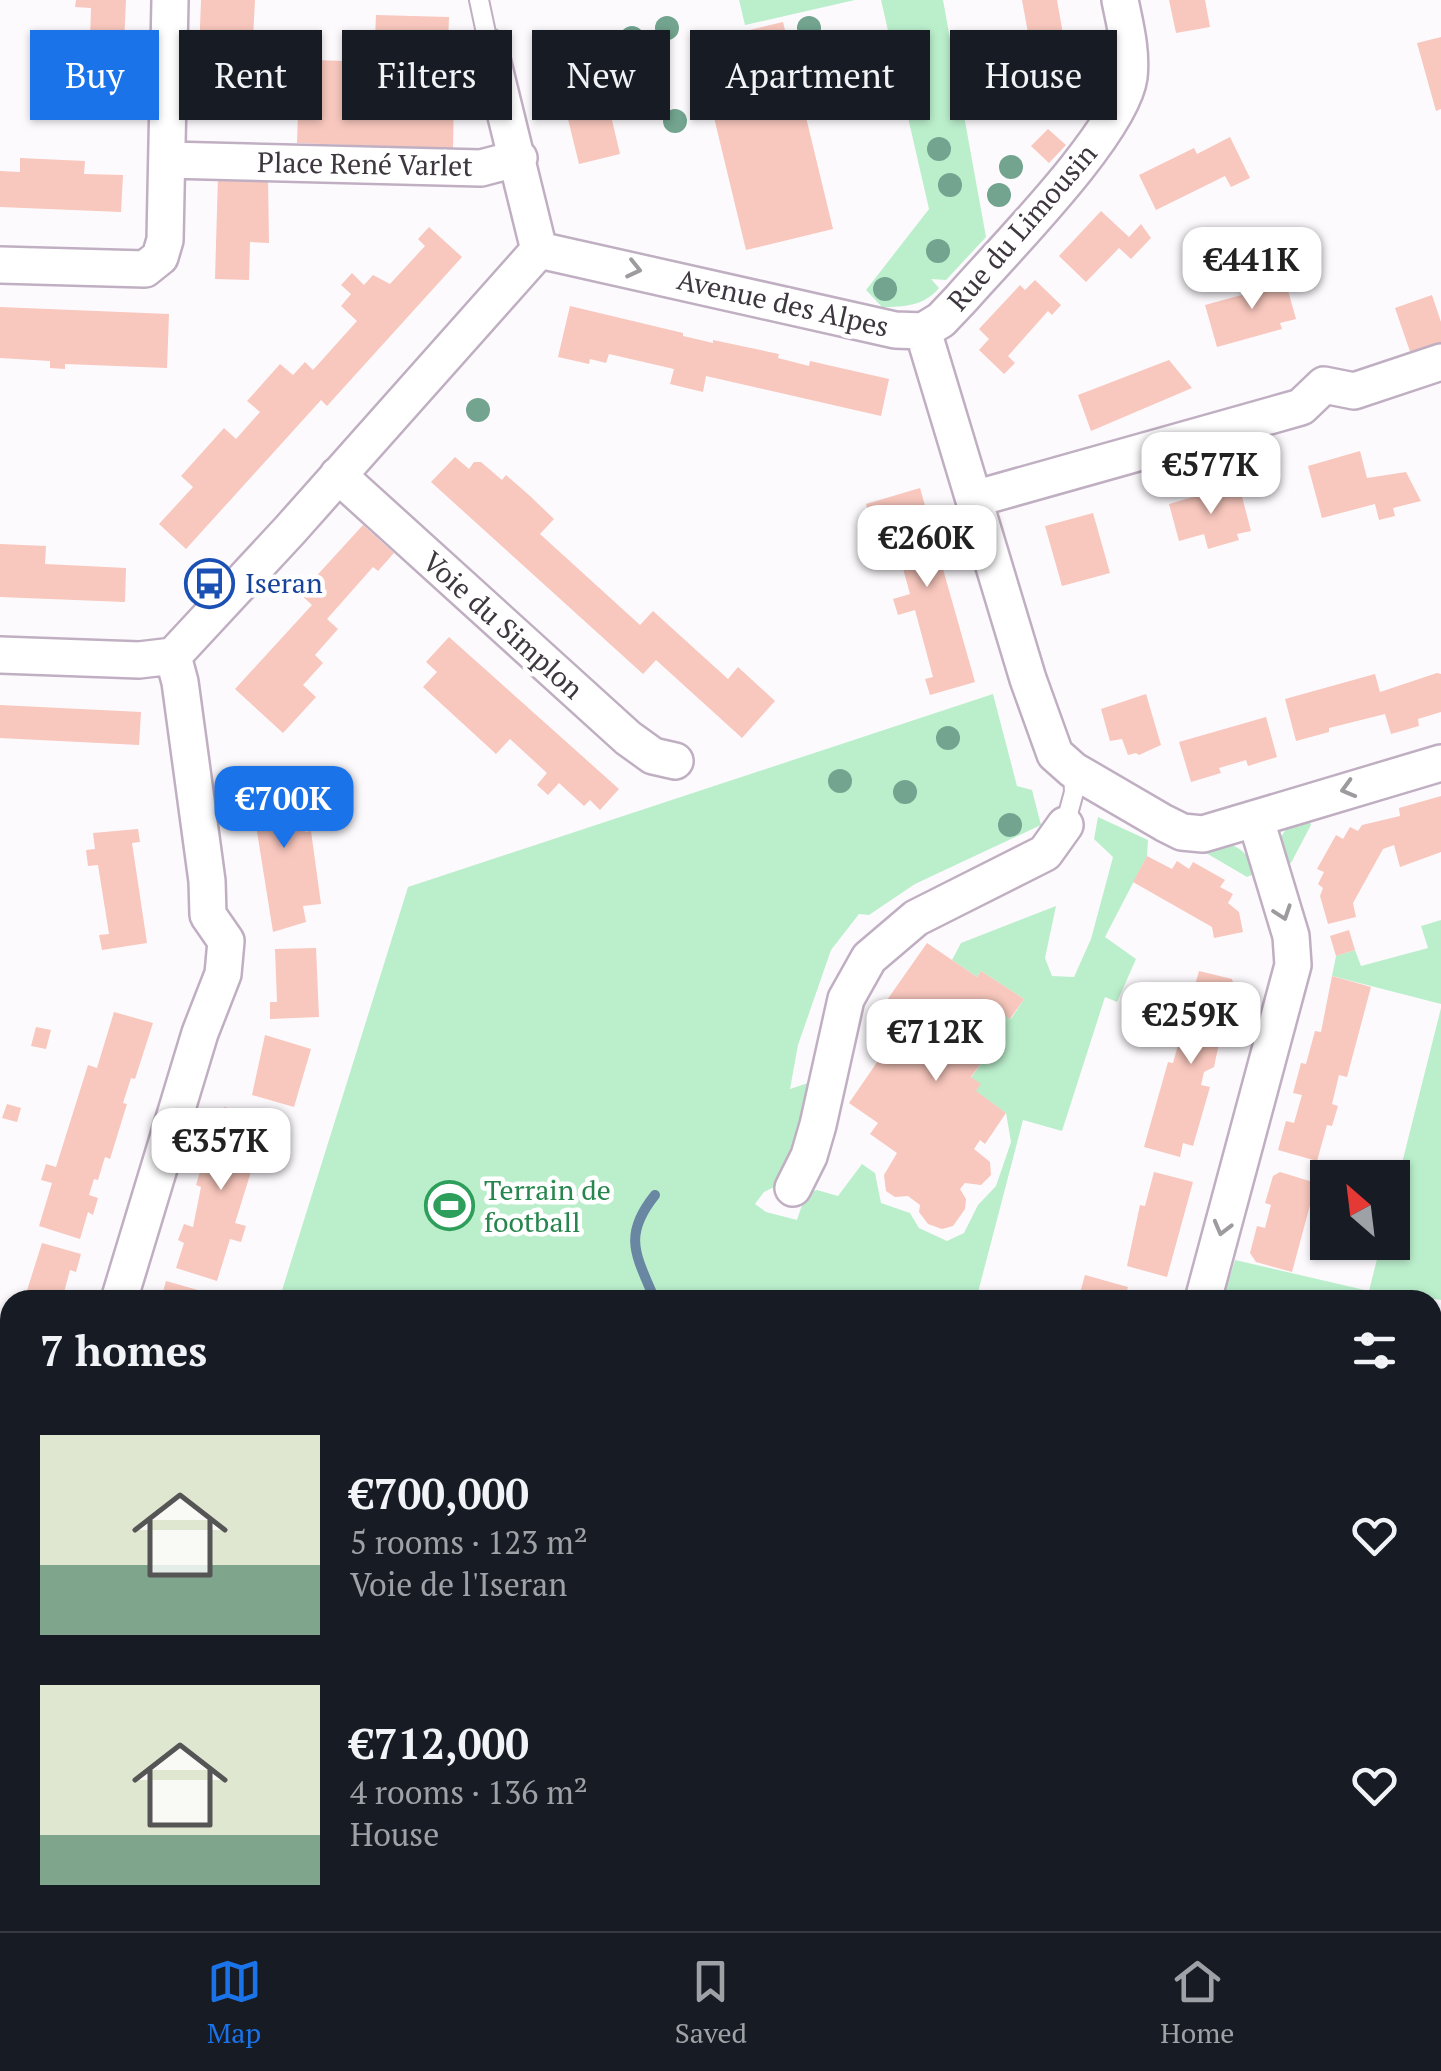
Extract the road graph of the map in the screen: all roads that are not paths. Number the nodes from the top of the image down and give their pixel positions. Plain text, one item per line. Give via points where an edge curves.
1 (170, 0) edge
2 (479, 0) edge
3 (1120, 0) edge
4 (485, 30) edge
5 (509, 120) edge
6 (519, 158) junction
7 (168, 160) junction
8 (539, 250) junction
9 (0, 266) edge
10 (923, 331) junction
11 (1441, 362) edge
12 (338, 476) junction
13 (974, 500) junction
14 (0, 655) edge
15 (173, 656) junction
16 (675, 761) dead end
17 (1441, 762) edge
18 (1073, 770) junction
19 (1256, 820) junction
20 (1065, 825) joint
21 (793, 1188) dead end
22 (122, 1290) edge
23 (1206, 1290) edge

1 - 7 street
2 - 4 lane
3 - 10 street, Rue du Limousin via 1129,81 1108,127 961,299
5 - 6 street
6 - 7 street, Place René Varlet via 481,168
6 - 8 street
7 - 9 street via 165,240 160,257 145,268
8 -> 10 street, Avenue des Alpes
8 - 12 street
10 - 13 street, Avenue des Alpes
11 - 13 street via 1354,391 1324,386 1301,407
12 - 15 street
12 - 16 street, Voie du Simplon via 628,738 653,756
13 - 18 street, Avenue des Alpes via 1055,754
14 - 15 street
15 - 22 street via 208,915 226,941 223,974
17 -> 19 street
18 - 19 street via 1182,832 1202,834
18 - 20 lane
19 -> 23 street via 1291,936 1293,964
20 - 21 street via 1046,852 916,918 869,958 846,999 818,1125

